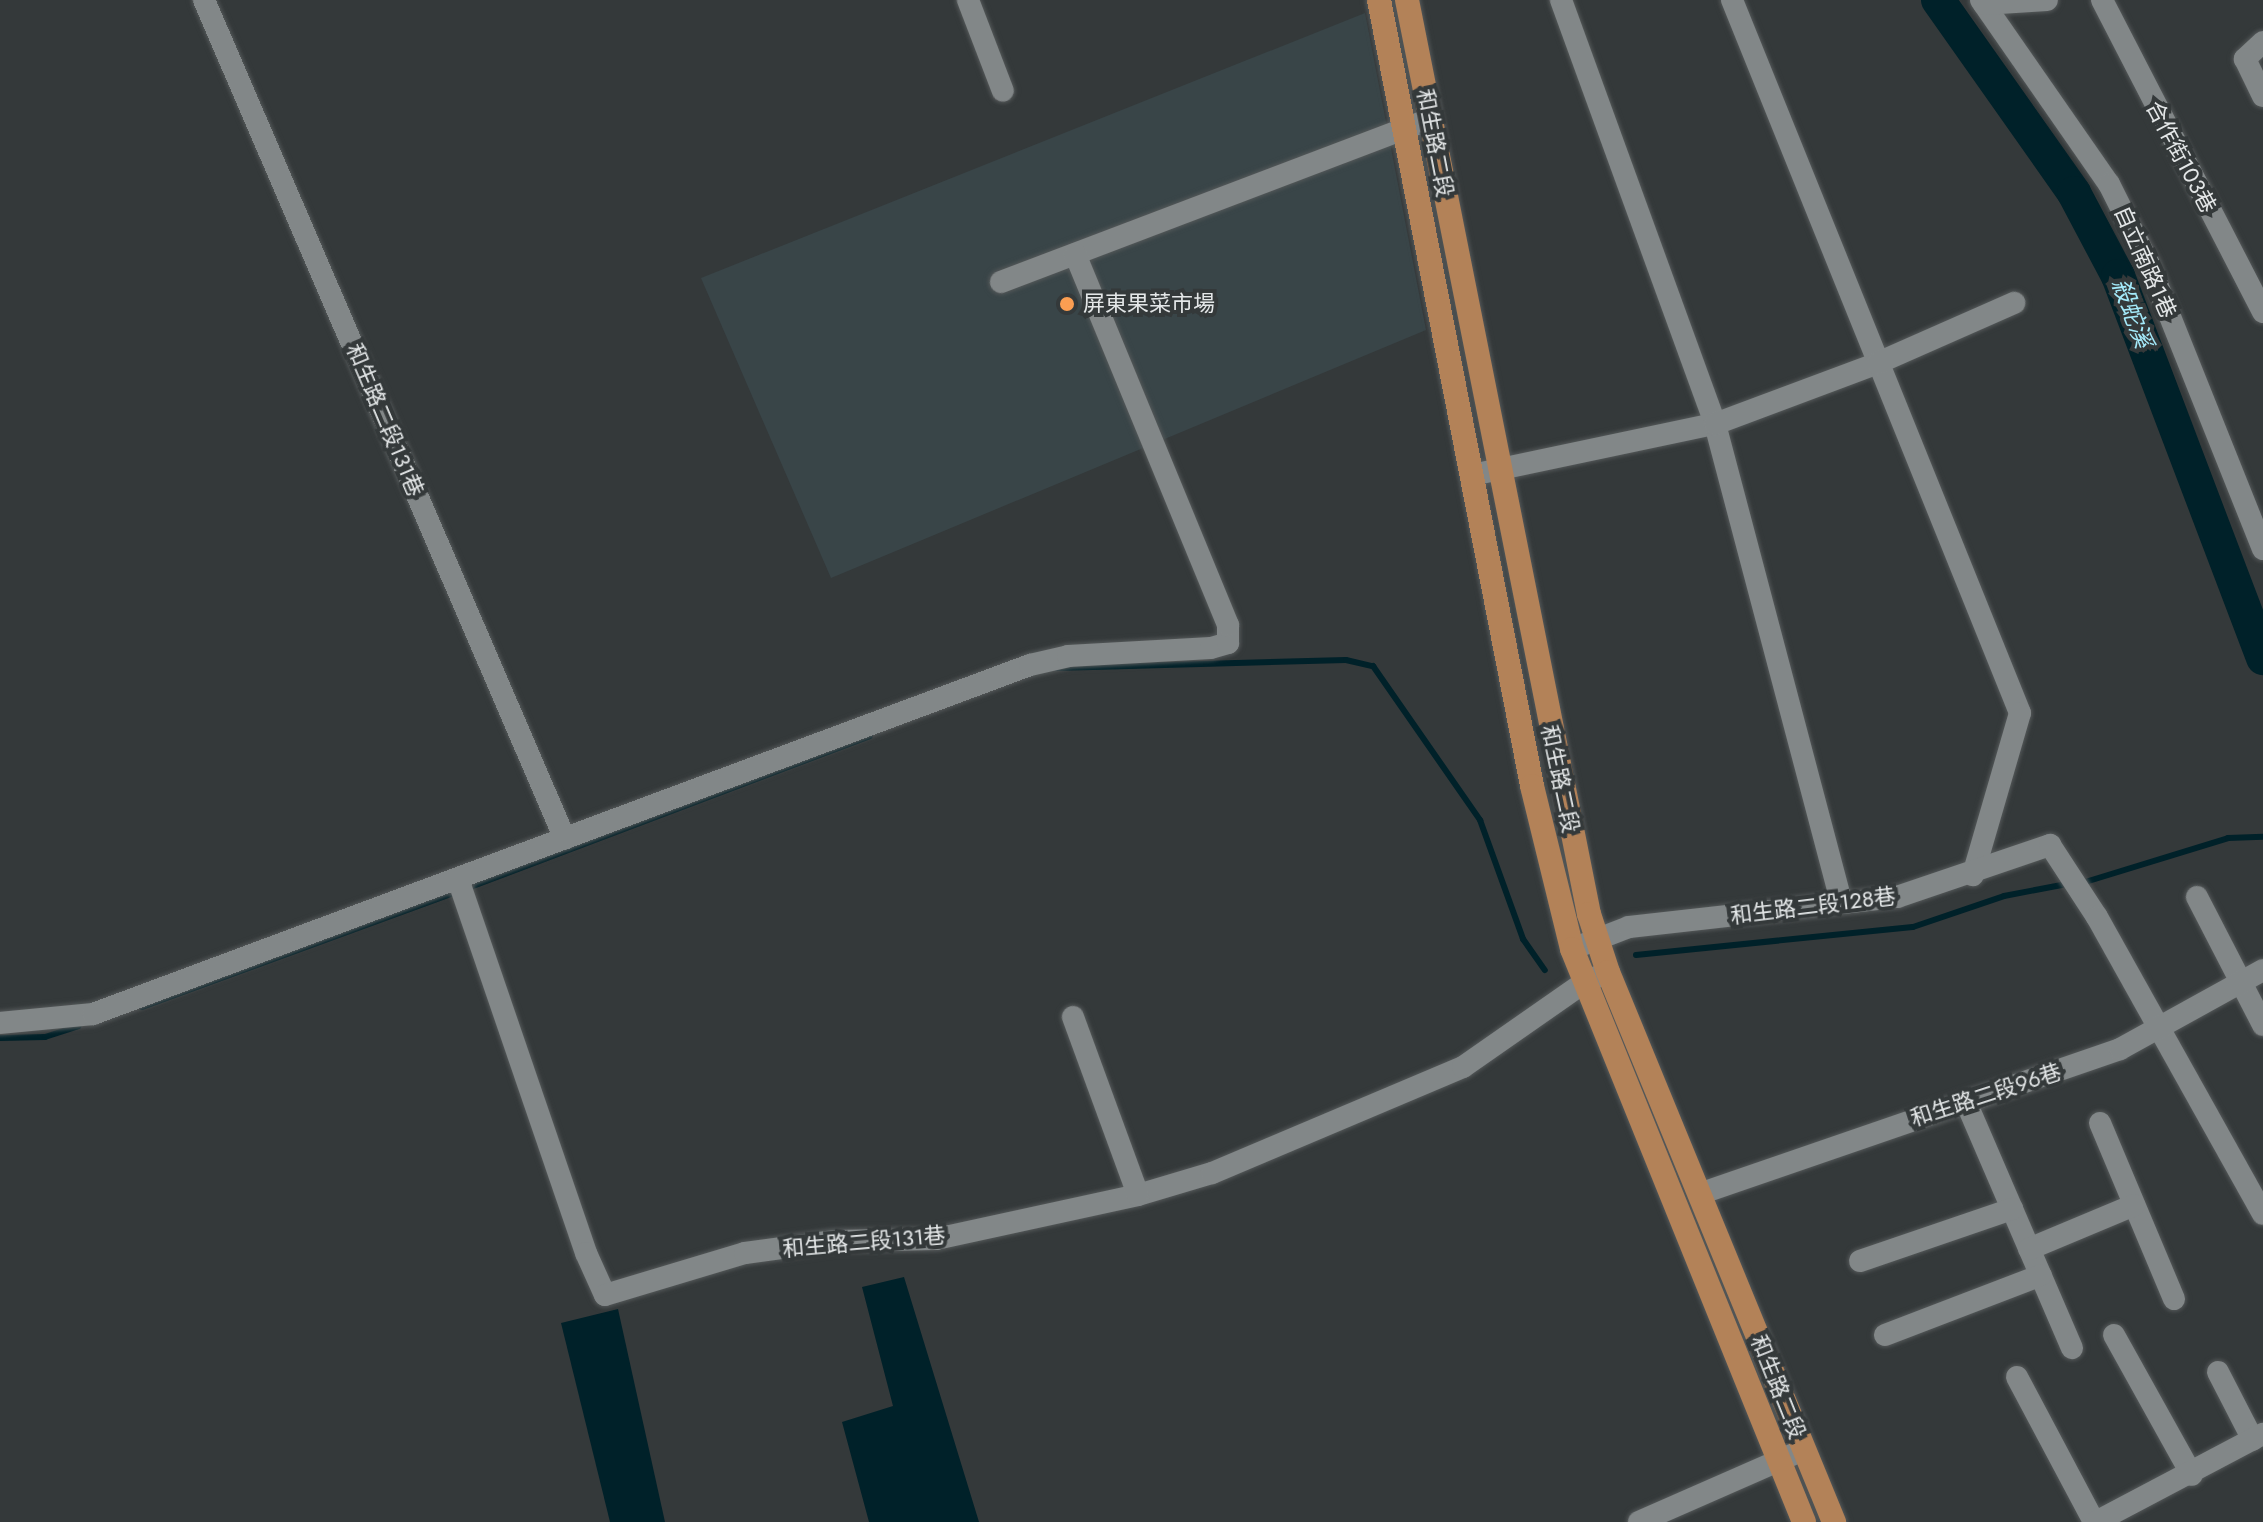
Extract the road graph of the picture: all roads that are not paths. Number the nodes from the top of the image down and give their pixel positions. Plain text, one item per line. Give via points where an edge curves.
1 (204, 0) edge
2 (968, 0) edge
3 (1379, 0) edge
4 (1407, 0) edge
5 (1561, 0) edge
6 (1732, 0) edge
7 (2047, 0) edge
8 (2102, 0) edge
9 (1982, 2) edge
10 (2263, 42) edge
11 (1003, 91) dead end
12 (2263, 96) edge
13 (1431, 119) junction
14 (1405, 128) junction
15 (1075, 254) junction
16 (1001, 282) dead end
17 (2014, 303) dead end
18 (2263, 312) edge
19 (1878, 363) junction
20 (1715, 424) junction
21 (1498, 469) junction
22 (1472, 475) junction
23 (2263, 549) edge
24 (565, 839) junction
25 (1973, 875) junction
26 (458, 879) junction
27 (2197, 897) dead end
28 (1841, 901) junction
29 (1597, 943) junction
30 (1572, 949) junction
31 (2263, 970) edge
32 (1608, 972) junction
33 (1585, 982) junction
34 (2239, 982) junction
35 (1073, 1017) dead end
36 (0, 1023) edge
37 (2263, 1025) edge
38 (2158, 1029) junction
39 (1966, 1102) junction
40 (2100, 1123) dead end
41 (1699, 1194) junction
42 (1138, 1195) junction
43 (2134, 1205) junction
44 (2012, 1209) junction
45 (2263, 1214) edge
46 (2029, 1249) junction
47 (1860, 1261) dead end
48 (2041, 1275) junction
49 (2174, 1299) dead end
50 (1885, 1335) dead end
51 (2114, 1335) dead end
52 (2072, 1348) dead end
53 (2218, 1372) dead end
54 (2017, 1377) dead end
55 (2258, 1437) edge
56 (1803, 1450) junction
57 (1778, 1460) junction
58 (2192, 1475) junction
59 (1639, 1522) edge
60 (1804, 1522) edge
61 (1834, 1522) edge
62 (2095, 1522) edge

1 - 24 street, 和生路二段131巷
2 - 11 street
3 - 14 main road, 和生路二段
4 - 13 main road, 和生路二段
5 - 20 street
6 - 19 street
7 - 9 street
8 - 18 street, 合作街103巷
9 - 23 street, 自立南路1巷 via 2109,184 2149,264
10 - 12 street via 2245,59
13 - 14 street
13 - 21 main road, 和生路二段
14 - 15 street
14 - 22 main road, 和生路二段
15 - 16 street
15 - 24 street via 1228,625 1228,643 1068,656 1030,665
17 - 19 street
19 - 20 street
19 - 25 street via 2020,713
20 - 21 street
20 - 28 street
21 - 22 street
21 - 29 main road, 和生路二段
22 - 30 main road, 和生路二段 via 1532,786
24 - 26 street
25 - 28 street, 和生路二段128巷 via 1897,897
25 - 38 street, 和生路二段128巷 via 2057,854
26 - 36 street via 93,1014
26 - 42 street, 和生路二段131巷 via 605,1295 745,1253 834,1241 936,1239
27 - 34 street
28 - 29 street, 和生路二段128巷 via 1629,927
29 - 30 street, 和生路二段128巷
29 - 32 main road, 和生路二段
30 - 33 main road, 和生路二段
31 - 34 street, 和生路二段96巷
32 - 33 street, 和生路二段131巷
32 - 41 main road, 和生路二段
33 - 42 street, 和生路二段131巷 via 1463,1067 1212,1173
33 - 57 main road, 和生路二段
34 - 37 street
34 - 38 street, 和生路二段96巷
35 - 42 street
38 - 39 street, 和生路二段96巷 via 2120,1049
38 - 45 street
39 - 41 street, 和生路二段96巷
39 - 44 street
40 - 43 street
41 - 56 main road, 和生路二段
43 - 46 street
43 - 49 street
44 - 46 street
44 - 47 street
46 - 48 street
48 - 50 street
48 - 52 street
51 - 58 street
53 - 55 street
54 - 62 street
55 - 58 street
56 - 57 street
56 - 61 main road, 和生路二段
57 - 59 street
57 - 60 main road, 和生路二段
58 - 62 street

